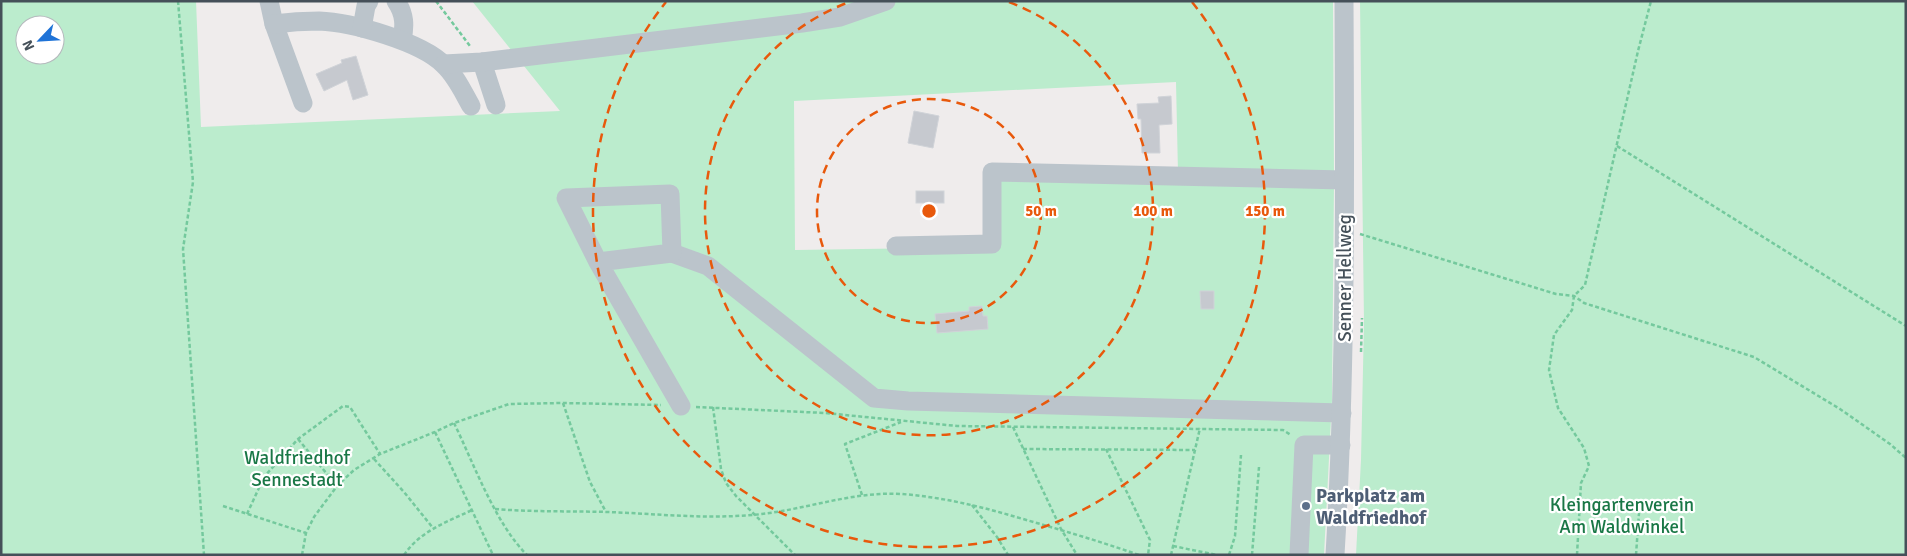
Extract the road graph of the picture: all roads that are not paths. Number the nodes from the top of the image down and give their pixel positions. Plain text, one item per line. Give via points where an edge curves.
1 (269, 1) edge
2 (369, 1) edge
3 (396, 1) edge
4 (886, 1) edge
5 (1344, 1) edge
6 (274, 24) junction
7 (362, 28) junction
8 (402, 40) junction
9 (482, 62) junction
10 (444, 64) junction
11 (303, 103) dead end
12 (496, 105) dead end
13 (471, 106) dead end
14 (1344, 180) junction
15 (896, 246) dead end
16 (672, 253) junction
17 (598, 262) junction
18 (681, 406) road end
19 (1342, 413) junction
20 (1341, 445) junction
21 (1299, 555) edge
22 (1335, 555) edge

1 - 6 street
2 - 7 street
3 - 8 street via 405,26
4 - 9 street via 840,17 802,23
5 - 14 street, Senner Hellweg
6 - 7 street via 321,21
6 - 11 street
7 - 8 street
8 - 10 street
9 - 10 street
9 - 12 street
10 - 13 street
14 - 15 street via 992,172 992,244
14 - 19 street, Senner Hellweg
16 - 17 street
16 - 17 street via 670,194 566,198
16 - 19 street via 708,266 874,398
17 - 18 street
19 - 20 street, Senner Hellweg
20 - 21 street via 1304,445
20 - 22 street, Senner Hellweg

